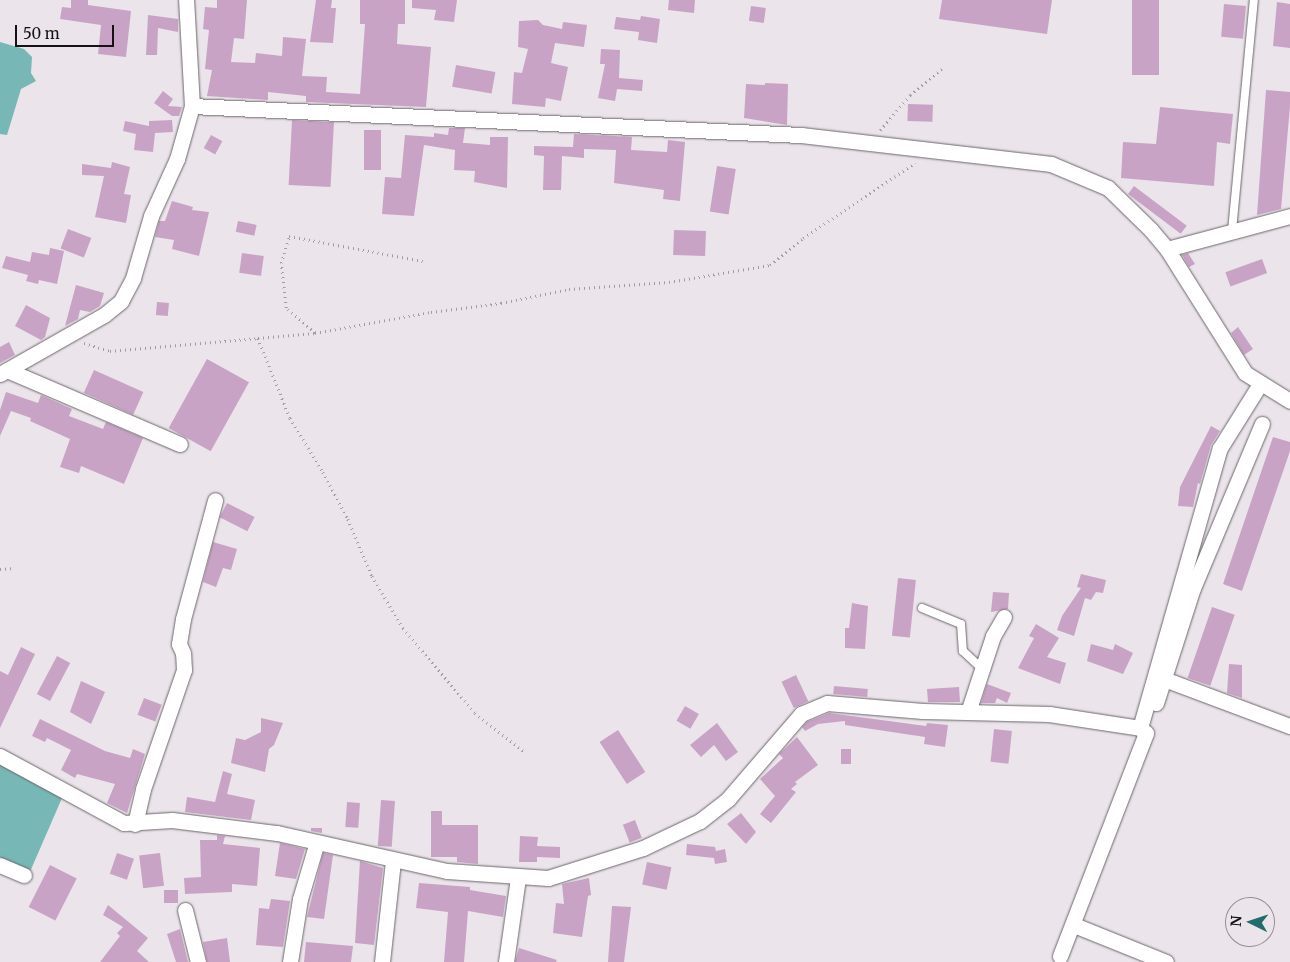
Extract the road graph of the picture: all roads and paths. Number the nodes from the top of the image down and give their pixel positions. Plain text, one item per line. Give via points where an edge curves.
1 (186, 0) edge
2 (1254, 0) edge
3 (944, 67) dead end
4 (192, 106) junction
5 (868, 144) junction
6 (932, 151) junction
7 (1290, 216) edge
8 (1232, 231) junction
9 (1167, 249) junction
10 (423, 262) dead end
11 (315, 334) junction
12 (65, 338) junction
13 (258, 338) junction
14 (4, 372) edge
15 (1260, 384) junction
16 (1290, 400) edge
17 (1262, 424) dead end
18 (180, 444) dead end
19 (215, 500) dead end
20 (15, 568) dead end
21 (0, 569) edge
22 (922, 608) dead end
23 (1004, 618) dead end
24 (982, 669) junction
25 (1164, 680) junction
26 (968, 712) junction
27 (1290, 726) edge
28 (1143, 730) junction
29 (525, 752) dead end
30 (0, 756) edge
31 (135, 824) junction
32 (317, 842) junction
33 (393, 860) junction
34 (0, 864) edge
35 (24, 875) dead end
36 (518, 878) junction
37 (184, 910) dead end
38 (1074, 925) junction
39 (1060, 956) dead end
40 (198, 962) edge
41 (290, 962) edge
42 (382, 962) edge
43 (506, 962) edge
44 (1166, 962) edge

1 - 4 street
2 - 8 lane
3 - 5 path via 910,96
4 - 5 street via 675,127 801,135
4 - 12 street via 177,160 150,216 133,278 121,301
5 - 6 street
6 - 9 street via 1050,164 1084,176 1108,188
6 - 11 path via 803,238 770,265 669,282 569,289
7 - 8 street
8 - 9 street
9 - 15 street via 1231,354 1245,373
10 - 11 path via 289,236 281,263 286,308
11 - 13 path
12 - 13 path via 110,351
12 - 14 street
13 - 29 path via 290,418 335,495 372,576 403,628 475,713
14 - 18 street
15 - 16 street
15 - 28 street via 1220,448
17 - 25 street via 1193,588
19 - 31 street via 183,619 179,644 184,653 184,670 143,789
20 - 21 path
22 - 24 lane via 961,624 963,651
23 - 24 street via 993,636
24 - 26 street
25 - 27 street
25 - 28 street
26 - 28 street via 1049,714
26 - 36 street via 827,703 812,708 801,714 728,799 700,821 643,848 577,871 548,878
28 - 38 street
30 - 31 street via 124,823
31 - 32 street via 172,820 277,833
32 - 33 street
32 - 41 street via 300,899
33 - 36 street via 447,871
33 - 42 street
34 - 35 street
36 - 43 street
37 - 40 street
38 - 39 street
38 - 44 street

